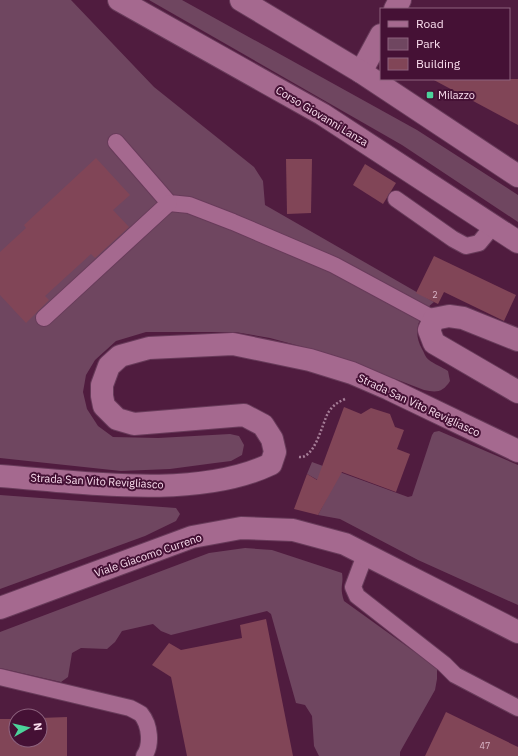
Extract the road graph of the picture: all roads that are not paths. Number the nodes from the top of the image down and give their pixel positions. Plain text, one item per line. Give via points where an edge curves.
1 (119, 0) edge
2 (241, 0) edge
3 (380, 37) edge
4 (361, 72) junction
5 (116, 142) dead end
6 (518, 176) edge
7 (396, 199) dead end
8 (169, 203) junction
9 (493, 226) junction
10 (518, 242) edge
11 (44, 318) dead end
12 (434, 319) junction
13 (518, 340) edge
14 (518, 392) edge
15 (518, 451) edge
16 (0, 476) edge
17 (365, 555) junction
18 (0, 608) edge
19 (518, 632) edge
20 (0, 676) edge
21 (518, 708) edge
22 (144, 756) edge

1 - 9 street, Corso Giovanni Lanza via 322,114
2 - 4 street
3 - 4 street
4 - 6 street
5 - 8 lane
7 - 9 lane via 466,246 479,243
8 - 11 lane
8 - 12 lane via 189,206 233,222 334,265
9 - 10 street, Corso Giovanni Lanza
12 - 13 street via 448,316 463,318
12 - 14 street via 429,330 434,343
15 - 16 street, Strada San Vito Revigliasco via 352,373 310,360 234,344 149,348 120,356 109,366 102,385 102,396 104,406 117,419 134,424 244,415 263,425 272,439 275,452 271,464 256,472 193,484 115,485
17 - 18 street, Viale Giacomo Curreno via 345,544 293,530 241,528 192,537
17 - 19 street, Viale Giacomo Curreno
17 - 21 lane via 353,587 357,596 455,675
20 - 22 lane via 130,708 141,714 149,735

